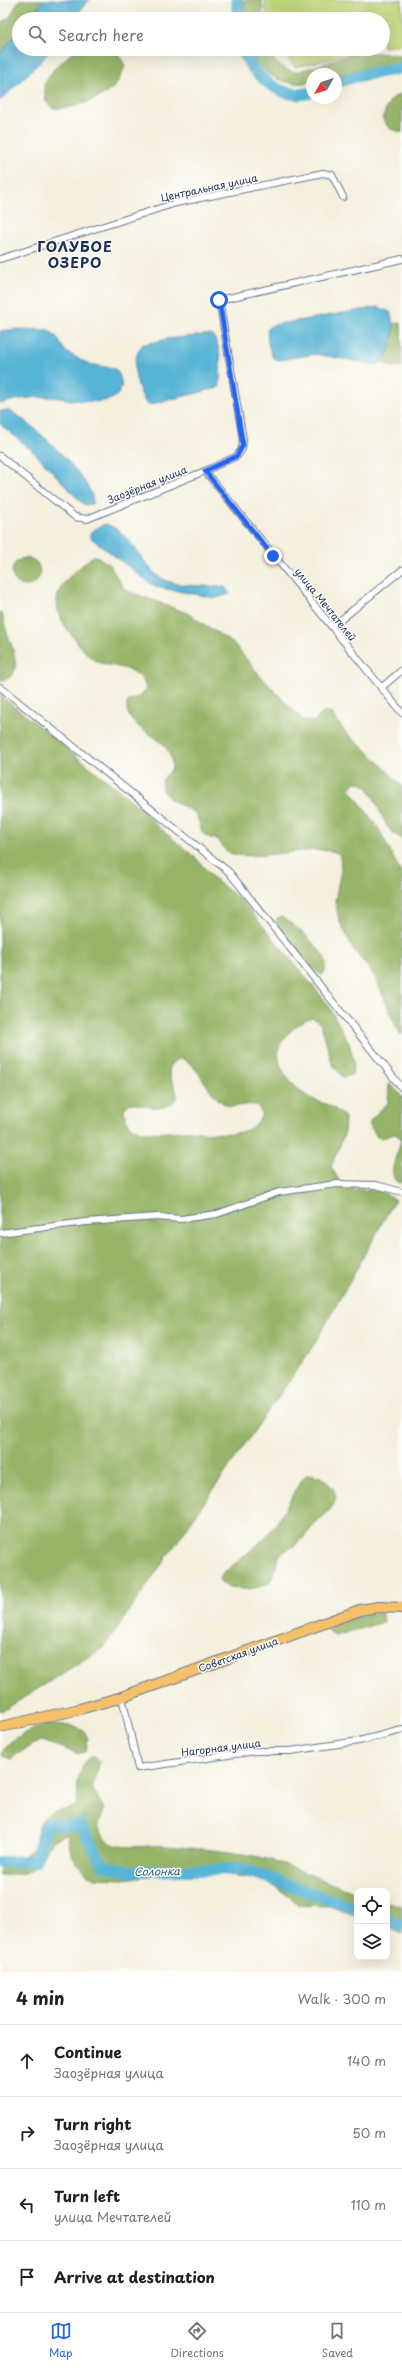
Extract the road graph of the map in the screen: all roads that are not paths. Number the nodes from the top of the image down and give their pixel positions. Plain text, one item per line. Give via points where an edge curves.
1 (342, 197) dead end
2 (0, 259) edge
3 (402, 259) edge
4 (0, 456) edge
5 (205, 471) junction
6 (402, 570) edge
7 (332, 627) junction
8 (402, 670) edge
9 (0, 687) edge
10 (381, 688) junction
11 (402, 713) edge
12 (402, 1088) edge
13 (402, 1192) edge
14 (0, 1233) edge
15 (402, 1608) edge
16 (122, 1697) junction
17 (0, 1727) edge
18 (402, 1730) edge

1 - 2 street, Центральная улица via 332,175 323,173 176,203
3 - 5 street, Заозёрная улица via 219,300 243,445 237,456
4 - 5 street, Заозёрная улица via 75,517 83,519 92,518
5 - 7 street, улица Мечтателей
6 - 7 street
7 - 10 street, улица Мечтателей
8 - 10 street
9 - 12 street via 229,872
10 - 11 street, улица Мечтателей
13 - 14 street via 376,1185 337,1184 279,1192 217,1214 181,1219 157,1217 86,1222
15 - 16 main road, Советская улица via 379,1607 331,1619
16 - 17 main road, Советская улица
16 - 18 street, Нагорная улица via 138,1768 256,1751 290,1751 360,1741

